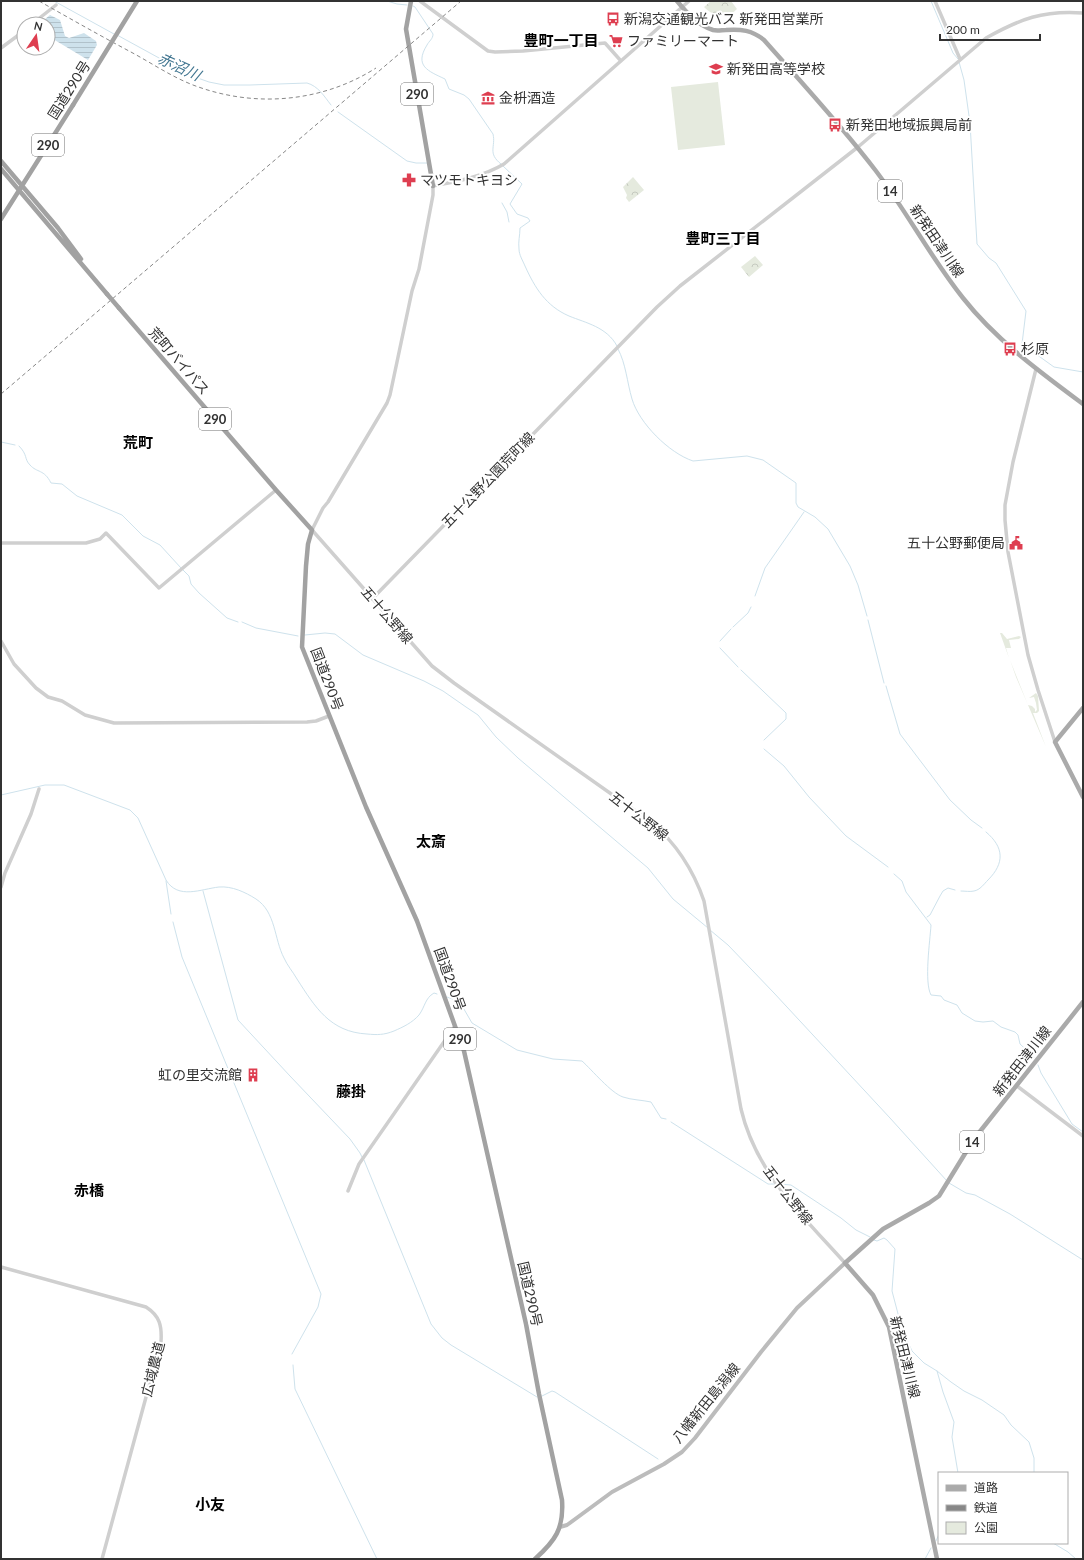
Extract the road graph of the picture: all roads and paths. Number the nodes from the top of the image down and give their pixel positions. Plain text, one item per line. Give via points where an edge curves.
1 (137, 1) edge
2 (412, 1) edge
3 (420, 1) edge
4 (677, 1) edge
5 (689, 1) edge
6 (935, 1) edge
7 (56, 5) dead end
8 (682, 7) junction
9 (1083, 13) edge
10 (42, 16) edge
11 (16, 37) edge
12 (1, 48) edge
13 (960, 59) junction
14 (621, 62) junction
15 (858, 147) junction
16 (1, 161) edge
17 (1, 169) edge
18 (433, 186) junction
19 (20, 187) junction
20 (1, 219) edge
21 (1036, 369) junction
22 (1083, 404) edge
23 (276, 490) junction
24 (312, 530) junction
25 (1, 544) edge
26 (372, 598) junction
27 (1, 641) edge
28 (1083, 708) edge
29 (329, 716) junction
30 (1055, 742) junction
31 (39, 789) dead end
32 (1083, 797) edge
33 (1, 887) edge
34 (1083, 1002) edge
35 (455, 1026) junction
36 (1017, 1086) junction
37 (1083, 1136) edge
38 (348, 1190) dead end
39 (845, 1262) junction
40 (1, 1267) edge
41 (560, 1527) junction
42 (102, 1559) edge
43 (535, 1559) edge
44 (937, 1559) edge

1 - 19 highway, 国道290号 / 290, bridge
2 - 18 highway, 290 via 406,29
3 - 14 street via 488,51 523,51 605,43
4 - 8 main road, 新発田津川線 / 14
5 - 8 street
6 - 13 street
7 - 10 street
8 - 14 street
8 - 15 main road, 新発田津川線 / 14 via 692,19 714,30 744,29 758,35 817,98
9 - 13 street via 1064,12 1025,19 986,38
11 - 12 street
13 - 15 street
14 - 18 street via 502,165 470,178
15 - 21 main road, 新発田津川線 / 14 via 963,299 1002,340
15 - 26 street, 五十公野公園荒町線 via 667,297
16 - 19 highway
17 - 19 highway
18 - 24 street via 419,269 390,395
19 - 20 highway, 国道290号
19 - 23 highway, 荒町バイパス / 290, bridge via 58,228 93,277
21 - 22 main road, 新発田津川線 / 14
21 - 30 street via 1012,469 1005,505 1005,520 1008,552 1028,655
23 - 24 highway, 荒町バイパス / 290
23 - 25 street via 159,588 106,533 100,539 86,544
24 - 26 street, 五十公野線
24 - 29 highway, 国道290号 / 290 via 306,566 302,647
26 - 39 street, 五十公野線 via 432,666 651,822 668,837 685,858 705,906 742,1109 750,1139 766,1170 782,1192
27 - 29 street via 14,664 36,688 48,697 105,722 307,722
28 - 30 main road
29 - 35 highway, 国道290号 / 290 via 417,921
30 - 32 main road
31 - 33 street
34 - 36 main road, 新発田津川線 / 14
35 - 38 street via 359,1164
35 - 41 highway, 国道290号 / 290 via 464,1051 526,1324 562,1500
36 - 37 street
36 - 39 main road, 新発田津川線 / 14 via 974,1139 939,1196 883,1229
39 - 41 main road, 八幡新田島潟線 via 797,1308 696,1438 682,1452 612,1492 567,1525
39 - 44 main road, 新発田津川線 via 873,1295 889,1327
40 - 42 street, 広域農道 via 146,1307 154,1312 161,1325 161,1342
41 - 43 highway, 国道290号 / 290 via 552,1542

